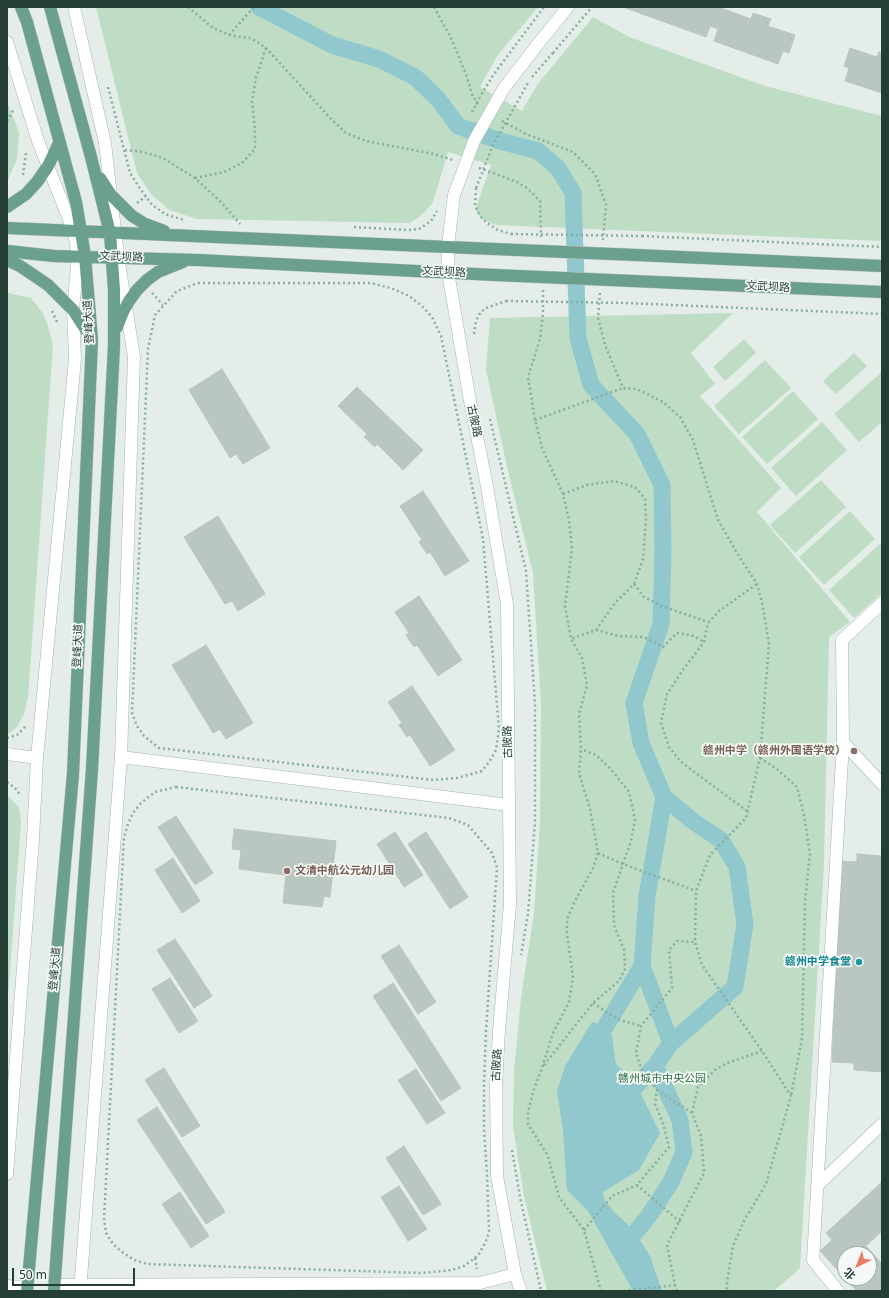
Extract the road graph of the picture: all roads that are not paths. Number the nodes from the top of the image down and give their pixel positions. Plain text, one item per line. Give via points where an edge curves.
1 (21, 7) edge
2 (568, 7) edge
3 (75, 9) edge
4 (52, 11) edge
5 (7, 42) edge
6 (59, 143) junction
7 (91, 157) junction
8 (48, 166) junction
9 (111, 195) junction
10 (7, 207) edge
11 (7, 228) edge
12 (77, 232) junction
13 (113, 233) junction
14 (174, 234) junction
15 (448, 246) junction
16 (7, 251) edge
17 (81, 256) junction
18 (115, 257) junction
19 (7, 260) edge
20 (198, 260) junction
21 (882, 266) edge
22 (448, 272) junction
23 (882, 292) edge
24 (126, 306) junction
25 (73, 310) junction
26 (92, 340) junction
27 (114, 346) junction
28 (882, 603) edge
29 (843, 742) junction
30 (7, 754) edge
31 (121, 757) junction
32 (37, 758) junction
33 (882, 784) edge
34 (509, 805) junction
35 (882, 1124) edge
36 (7, 1174) edge
37 (817, 1186) junction
38 (515, 1274) junction
39 (7, 1286) edge
40 (54, 1288) edge
41 (81, 1288) edge
42 (27, 1289) edge
43 (521, 1291) edge
44 (838, 1291) edge

1 - 6 main road
2 - 15 street, 古陂路, bridge via 504,88 474,141 454,195
3 - 9 street via 105,143
4 - 7 main road, 登峰大道
5 - 8 street
6 - 8 main road
6 - 12 main road via 76,202
7 - 9 main road
7 - 13 main road, 登峰大道
8 - 10 main road via 37,182
8 - 12 street
9 - 13 street
9 - 14 main road via 132,216 145,224
11 - 12 main road
12 - 13 main road
12 - 17 street
13 - 14 main road
13 - 18 main road, 登峰大道
14 - 15 main road
15 - 21 main road, bridge
15 - 22 street, 古陂路
16 - 17 main road, 文武坝路
17 - 18 main road, 文武坝路
17 - 25 street
17 - 26 main road, 登峰大道
18 - 20 main road, 文武坝路
18 - 24 street
18 - 27 main road, 登峰大道
19 - 25 main road via 48,284
20 - 22 main road, 文武坝路
20 - 24 main road via 184,262 158,272 137,290
22 - 23 main road, 文武坝路, bridge
22 - 34 street, 古陂路 via 507,604
24 - 27 main road via 118,323
24 - 31 street via 134,357
25 - 26 main road
25 - 32 street via 75,360
26 - 42 main road, 登峰大道 via 73,774
27 - 40 main road, 登峰大道 via 92,769
28 - 29 street via 842,640
29 - 33 street
29 - 37 street
30 - 32 street
31 - 34 street
31 - 41 street
32 - 36 street
34 - 38 street, 古陂路 via 510,904 496,1085 497,1176
35 - 37 street
37 - 44 street via 813,1260
38 - 41 street via 480,1283
38 - 43 street, 古陂路
39 - 42 street
40 - 41 street

